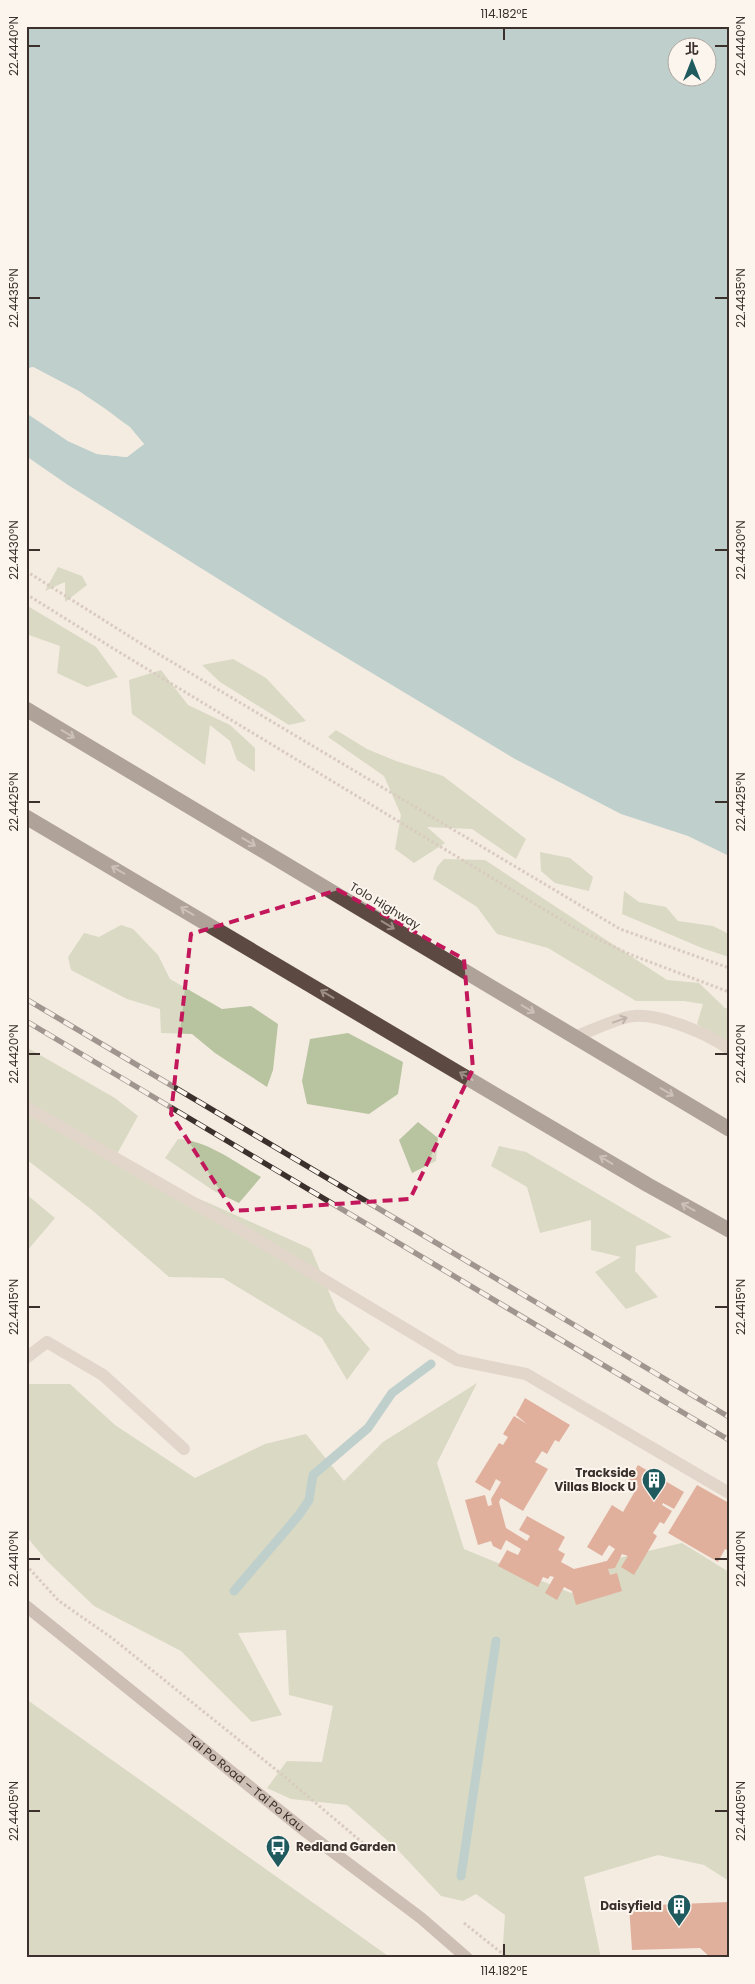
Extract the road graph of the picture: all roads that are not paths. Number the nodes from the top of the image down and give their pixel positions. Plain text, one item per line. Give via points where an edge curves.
1 (26, 709) edge
2 (26, 817) edge
3 (575, 1037) junction
4 (729, 1048) edge
5 (26, 1107) edge
6 (729, 1129) edge
7 (729, 1230) edge
8 (26, 1358) edge
9 (184, 1449) dead end
10 (729, 1493) edge
11 (26, 1606) edge
12 (467, 1958) edge

1 -> 3 highway, Tolo Highway
7 -> 2 highway
3 -> 4 lane via 632,1016 661,1018
3 -> 6 highway, Tolo Highway
5 - 10 lane via 246,1233 457,1360 526,1374
8 - 9 lane via 47,1342 103,1375
11 - 12 main road, Tai Po Road – Tai Po Kau via 305,1831 421,1918

